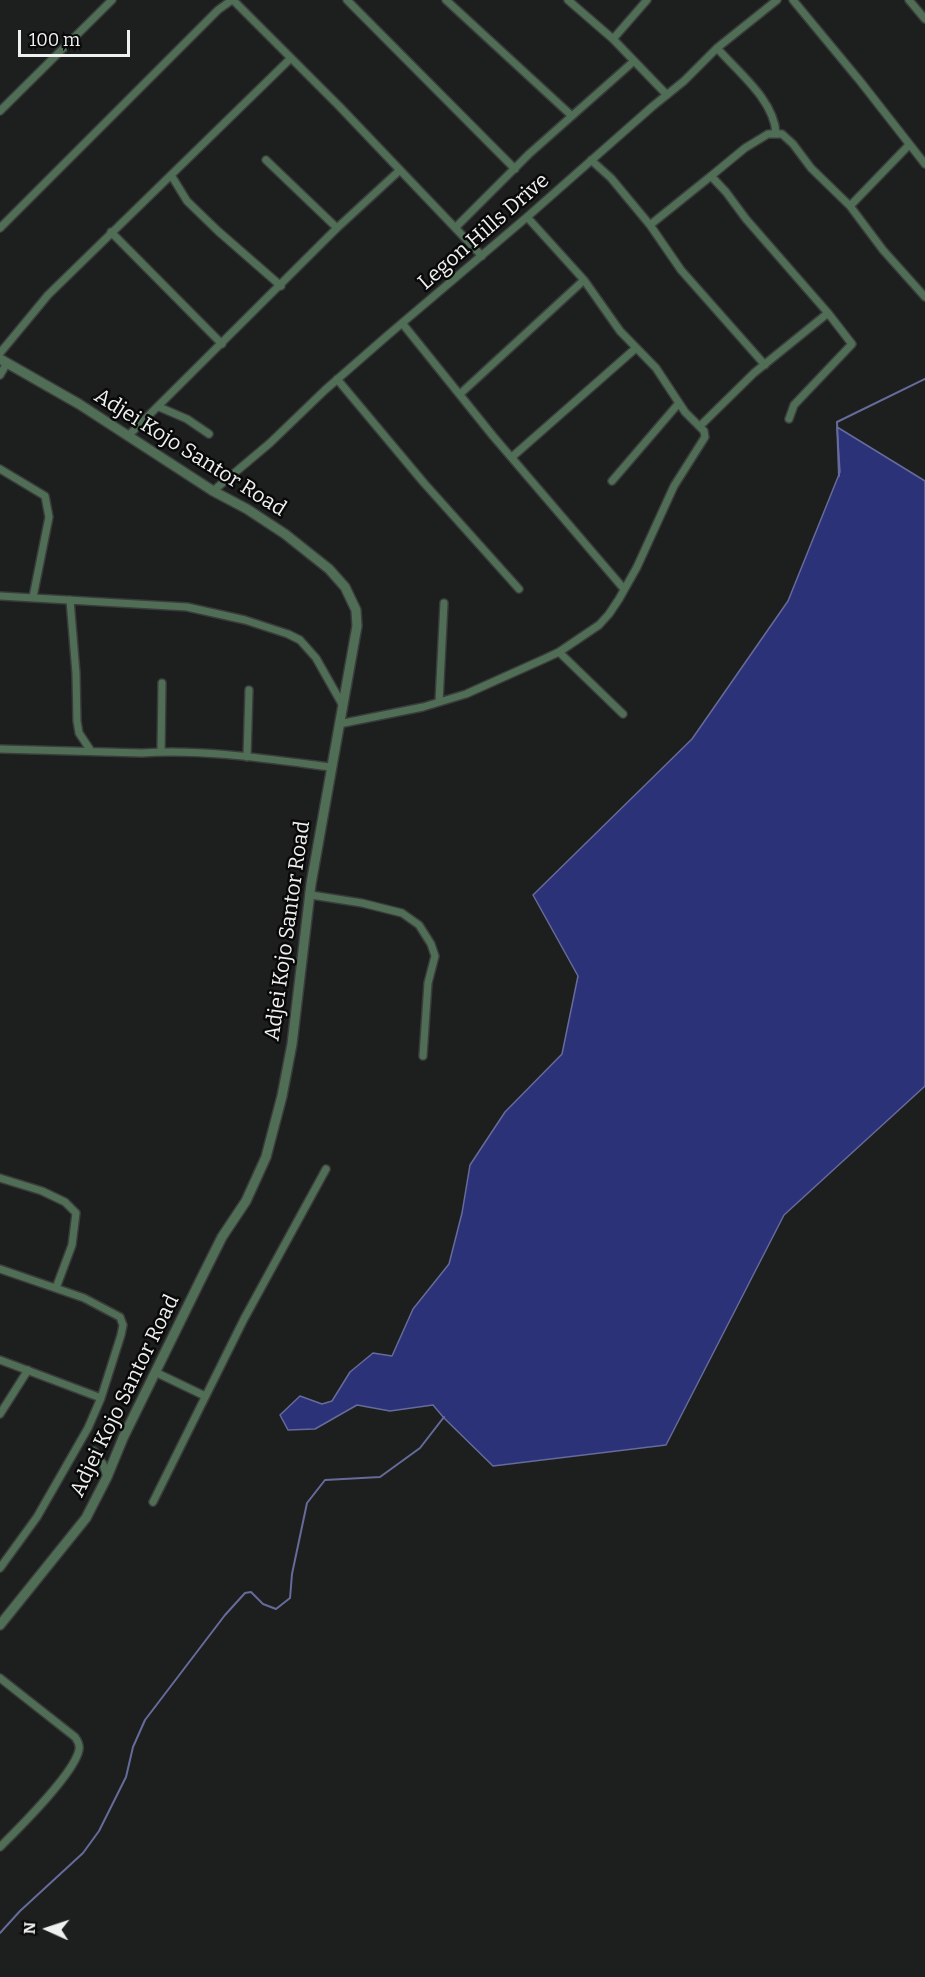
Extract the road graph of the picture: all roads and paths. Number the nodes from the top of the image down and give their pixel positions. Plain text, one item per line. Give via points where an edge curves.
1 (112, 0) edge
2 (232, 0) edge
3 (347, 0) edge
4 (446, 0) edge
5 (568, 0) edge
6 (646, 0) edge
7 (777, 0) edge
8 (793, 0) edge
9 (909, 0) edge
10 (925, 19) edge
11 (613, 39) junction
12 (717, 48) junction
13 (290, 59) junction
14 (634, 61) junction
15 (667, 95) junction
16 (0, 111) edge
17 (572, 116) junction
18 (776, 133) junction
19 (909, 145) junction
20 (266, 160) dead end
21 (591, 160) junction
22 (925, 164) edge
23 (515, 169) junction
24 (400, 170) junction
25 (171, 175) junction
26 (711, 176) junction
27 (850, 206) junction
28 (527, 217) junction
29 (650, 225) junction
30 (456, 227) junction
31 (0, 228) edge
32 (337, 228) junction
33 (111, 232) junction
34 (482, 256) junction
35 (584, 280) junction
36 (281, 286) junction
37 (925, 297) edge
38 (828, 313) junction
39 (402, 323) junction
40 (222, 344) junction
41 (636, 348) junction
42 (0, 353) edge
43 (4, 361) edge
44 (765, 365) junction
45 (0, 375) edge
46 (337, 379) junction
47 (460, 394) junction
48 (678, 403) junction
49 (159, 407) junction
50 (789, 419) dead end
51 (700, 426) junction
52 (209, 434) dead end
53 (129, 435) junction
54 (512, 458) junction
55 (0, 469) edge
56 (612, 481) dead end
57 (213, 491) junction
58 (519, 589) dead end
59 (624, 589) junction
60 (0, 596) edge
61 (33, 597) junction
62 (70, 600) junction
63 (444, 603) dead end
64 (559, 651) junction
65 (162, 683) dead end
66 (249, 690) dead end
67 (439, 702) junction
68 (342, 704) junction
69 (623, 714) dead end
70 (339, 724) junction
71 (0, 749) edge
72 (91, 751) junction
73 (161, 752) junction
74 (247, 757) junction
75 (330, 767) junction
76 (311, 895) junction
77 (423, 1056) dead end
78 (326, 1169) dead end
79 (0, 1178) edge
80 (0, 1269) edge
81 (56, 1288) junction
82 (0, 1360) edge
83 (28, 1370) junction
84 (155, 1372) junction
85 (205, 1396) junction
86 (101, 1398) junction
87 (0, 1414) edge
88 (94, 1451) dead end
89 (108, 1477) junction
90 (153, 1502) dead end
91 (0, 1568) edge
92 (0, 1625) edge
93 (0, 1678) edge
94 (0, 1847) edge

1 - 16 street
2 - 13 street
2 - 31 street
3 - 23 street
4 - 17 street
5 - 11 street
6 - 11 street
7 - 12 street, Legon Hills Drive
8 - 19 street
9 - 10 street
11 - 14 street
12 - 15 street, Legon Hills Drive
12 - 18 street via 767,103
13 - 24 street
13 - 25 street
14 - 15 street
14 - 17 street
15 - 21 street, Legon Hills Drive
17 - 23 street
18 - 26 street via 752,144
18 - 27 street via 787,138
19 - 22 street
19 - 27 street
20 - 32 street
21 - 28 street, Legon Hills Drive
21 - 29 street
23 - 30 street
24 - 30 street
24 - 32 street
25 - 33 street
25 - 36 street via 187,201
26 - 29 street
26 - 38 street
27 - 37 street
28 - 34 street, Legon Hills Drive
28 - 35 street
29 - 44 street via 681,270
30 - 34 street
32 - 36 street
33 - 40 street
33 - 42 street via 42,301
34 - 39 street, Legon Hills Drive
35 - 41 street
35 - 47 street
36 - 40 street
38 - 44 street
38 - 50 street via 852,344 794,405
39 - 46 street, Legon Hills Drive
39 - 47 street
40 - 49 street
41 - 48 street via 656,368
41 - 54 street
43 - 45 street
43 - 53 street, Adjei Kojo Santor Road
44 - 51 street
46 - 57 street, Legon Hills Drive
46 - 58 street
47 - 54 street
48 - 51 street
48 - 56 street
49 - 52 street
49 - 53 street
51 - 59 street via 705,437 674,486
53 - 57 street, Adjei Kojo Santor Road
54 - 59 street
55 - 61 street via 45,496 49,517
57 - 68 street, Adjei Kojo Santor Road via 285,534 337,576 351,596 357,626
59 - 64 street via 599,624
60 - 61 street
61 - 62 street
62 - 68 street via 187,607 288,634 300,640 316,658
62 - 72 street via 76,722
63 - 67 street
64 - 67 street via 466,694
64 - 69 street
65 - 73 street
66 - 74 street
67 - 70 street
68 - 70 street, Adjei Kojo Santor Road
70 - 75 street, Adjei Kojo Santor Road
71 - 72 street
72 - 73 street
73 - 74 street
74 - 75 street
75 - 76 street, Adjei Kojo Santor Road
76 - 77 street via 402,913 419,925 435,956 428,983
76 - 84 street, Adjei Kojo Santor Road via 292,1044 266,1157
78 - 85 street
79 - 81 street via 42,1191 65,1202 76,1214 72,1245
80 - 81 street
81 - 86 street via 120,1317 121,1335
82 - 83 street
83 - 86 street
83 - 87 street
84 - 85 street
84 - 89 street, Adjei Kojo Santor Road
85 - 90 street
86 - 91 street via 37,1517
88 - 89 street
89 - 92 street, Adjei Kojo Santor Road via 86,1518
93 - 94 street via 75,1737 80,1749 40,1805

